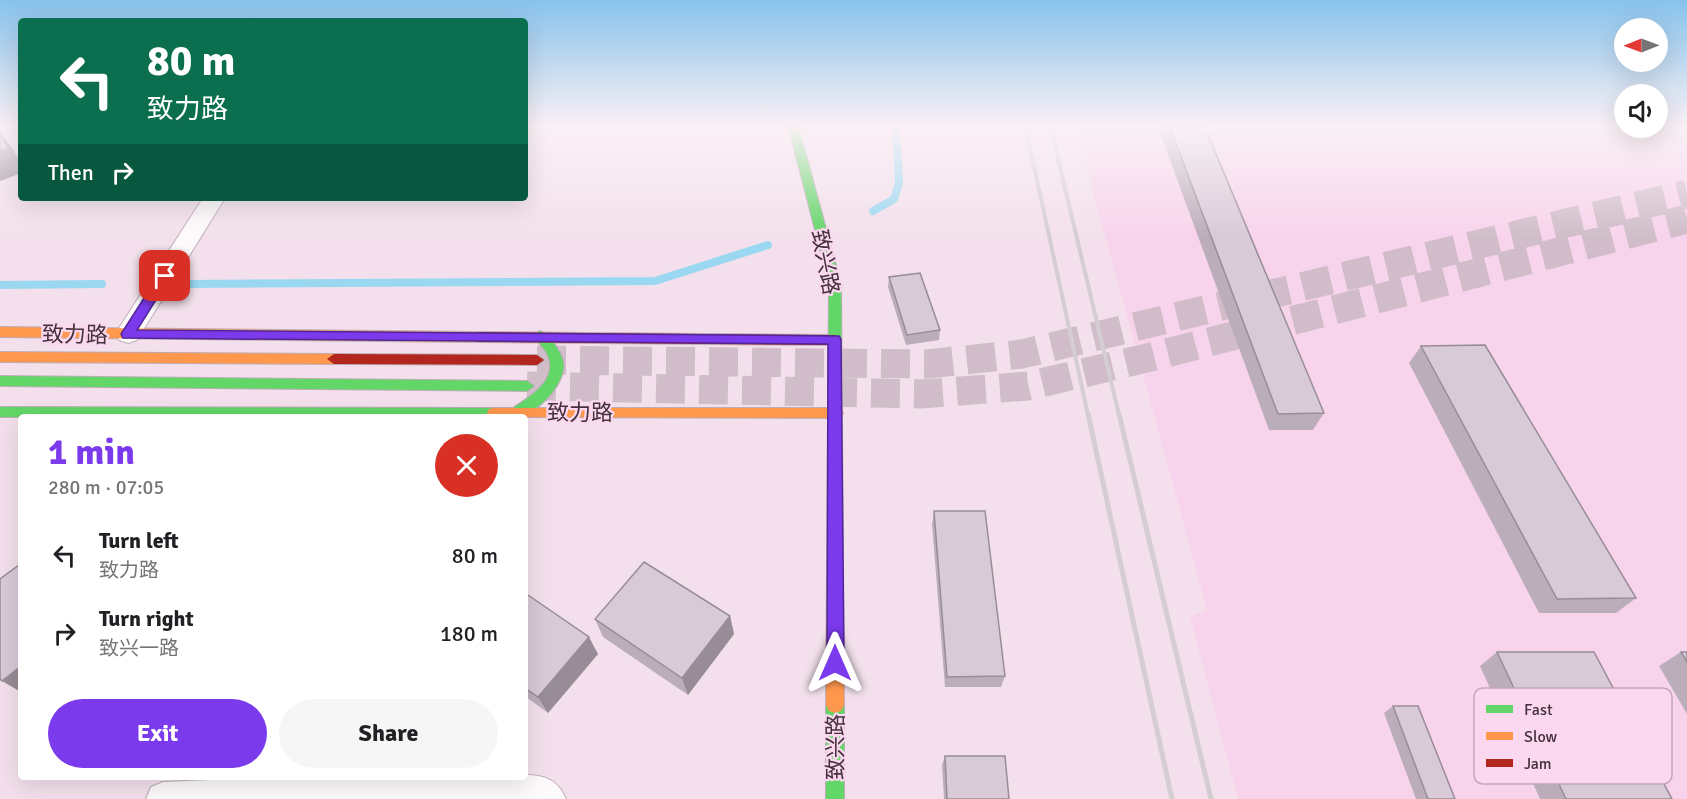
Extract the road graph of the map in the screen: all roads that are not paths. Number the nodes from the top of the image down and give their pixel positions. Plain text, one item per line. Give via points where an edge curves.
1 (804, 162) edge
2 (212, 201) edge
3 (0, 332) edge
4 (128, 334) junction
5 (540, 336) junction
6 (835, 339) junction
7 (0, 357) edge
8 (537, 360) tunnel mouth
9 (0, 381) edge
10 (527, 386) tunnel mouth
11 (0, 412) edge
12 (518, 412) junction
13 (836, 413) junction
14 (305, 796) edge
15 (163, 799) edge
16 (549, 799) edge
17 (835, 799) edge

1 - 6 street, 致兴路 via 835,284
2 - 4 street
3 - 4 street, 致力路
4 - 5 street, 致力路
5 - 6 street, 致力路
5 - 12 street via 554,345 559,355 557,373 548,390
6 - 13 street, 致兴路
7 - 8 street, 致力路
9 - 10 street, 致力路
11 - 12 street, 致力路
12 - 13 street, 致力路
13 - 17 street, 致兴路
14 - 15 street
14 - 16 street via 540,792

